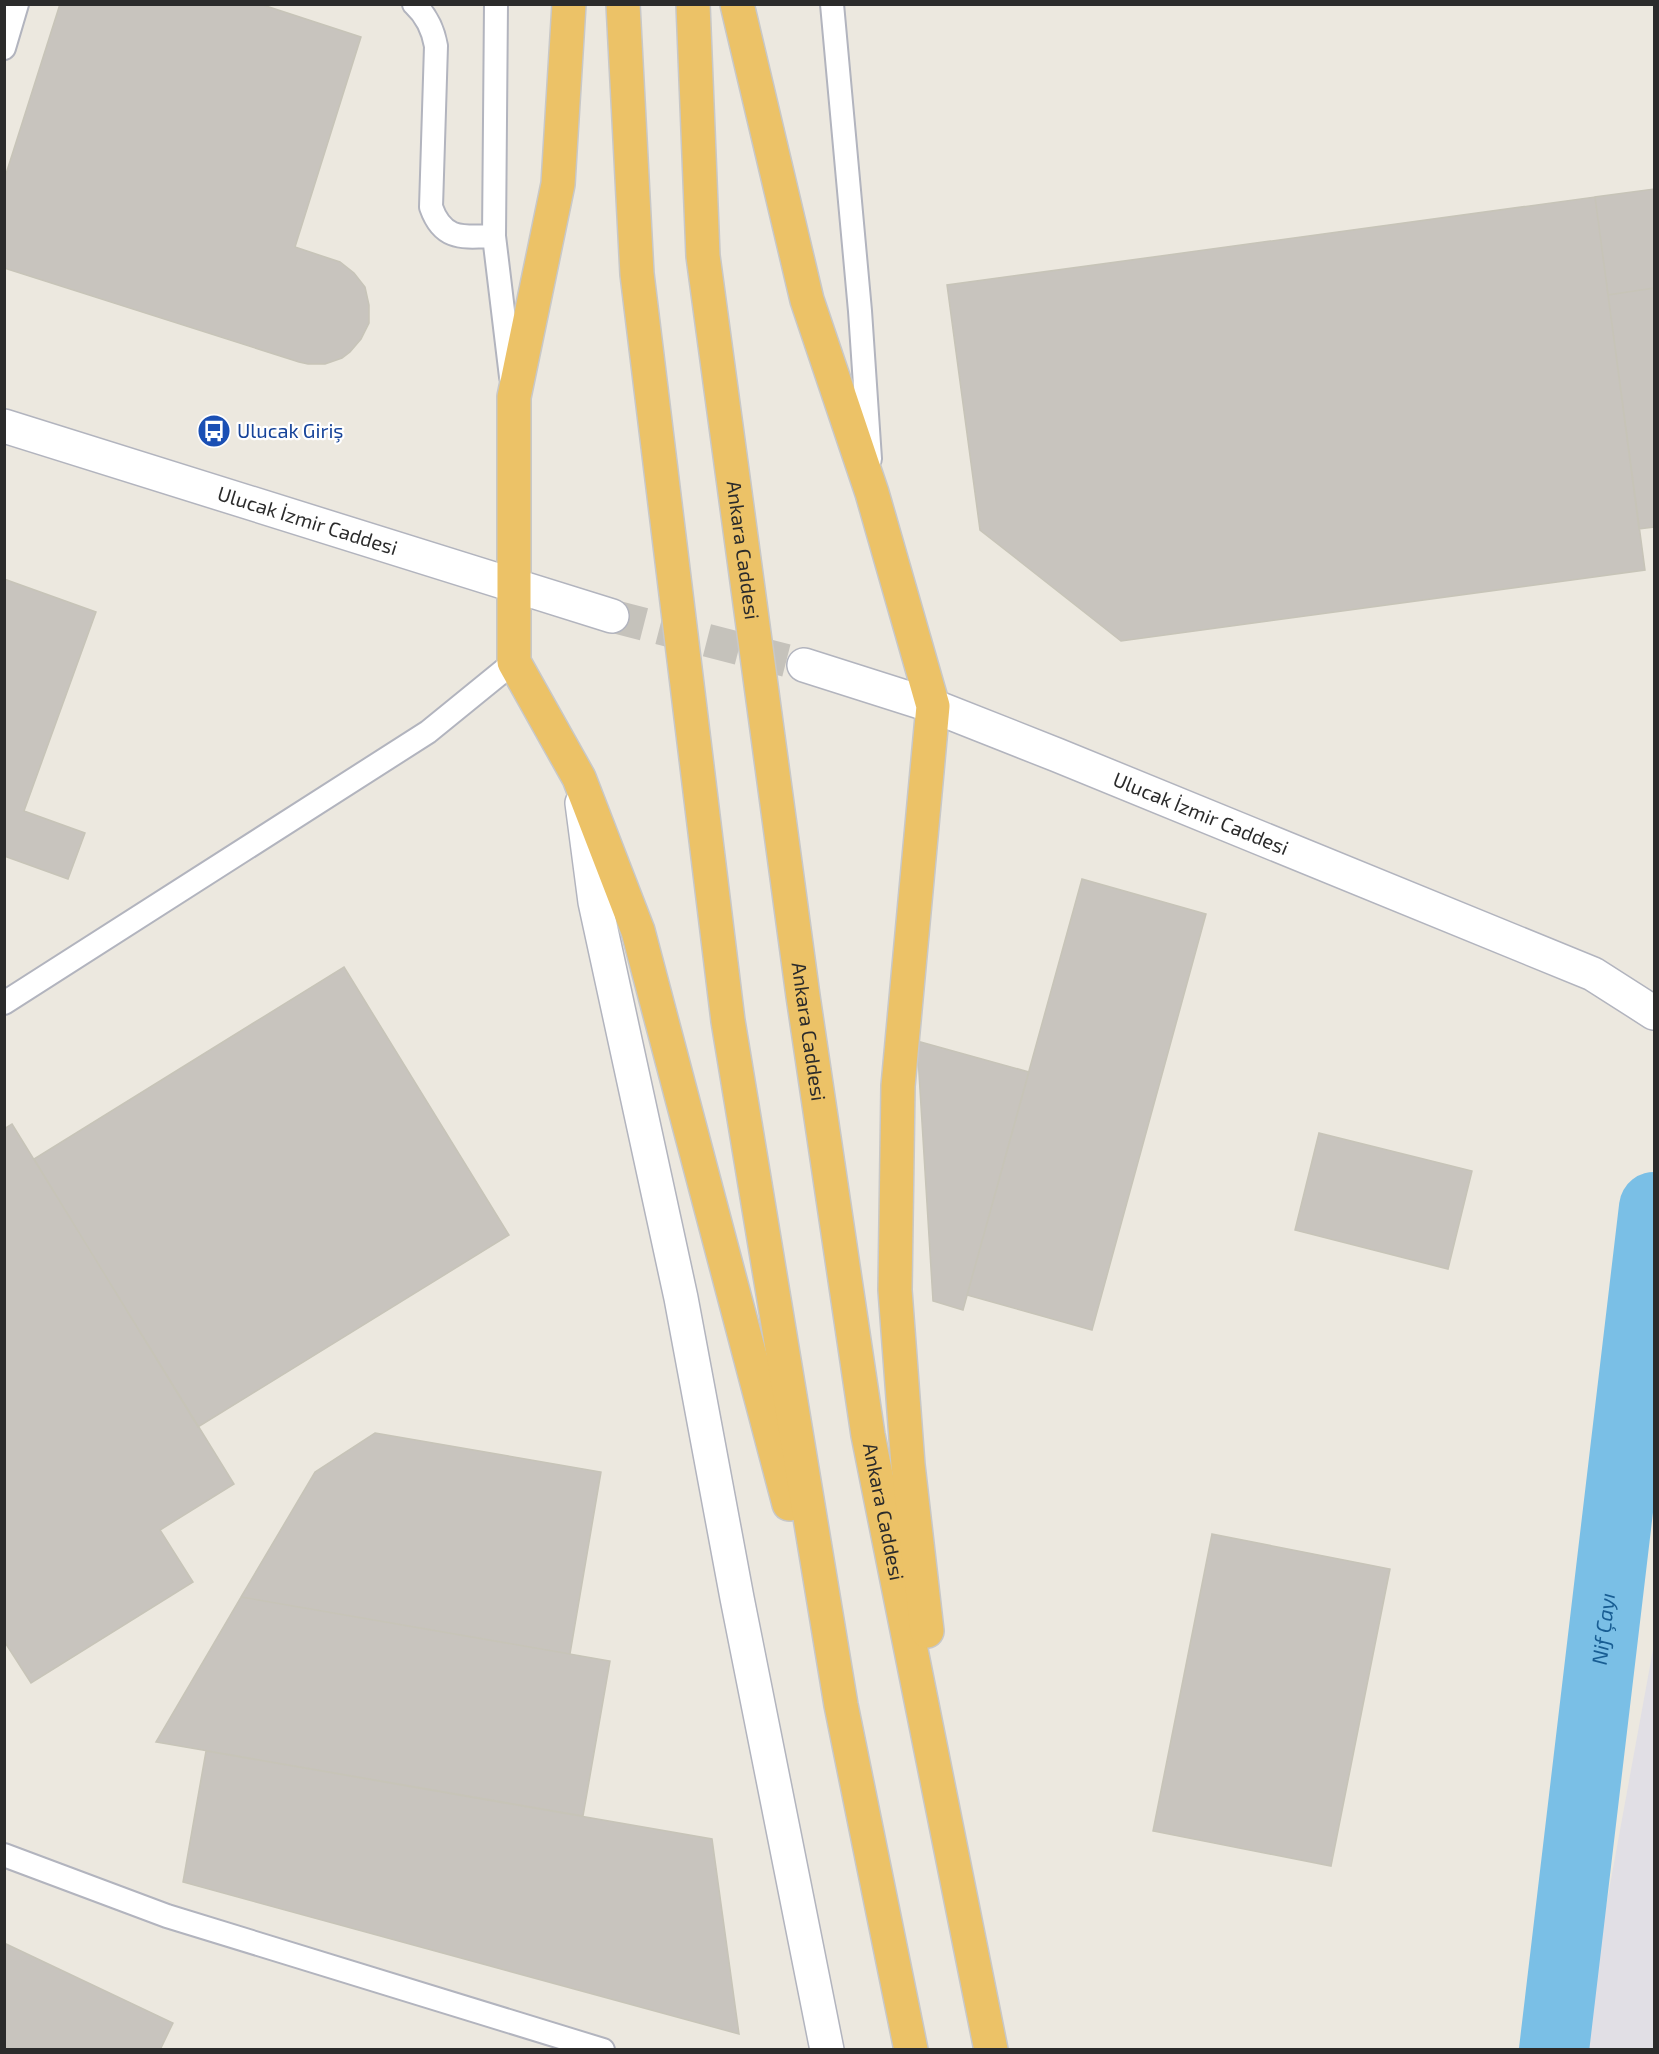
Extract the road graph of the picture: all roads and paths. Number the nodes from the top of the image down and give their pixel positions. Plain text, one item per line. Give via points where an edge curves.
1 (17, 4) edge
2 (414, 4) edge
3 (496, 4) edge
4 (569, 4) edge
5 (624, 4) edge
6 (693, 4) edge
7 (737, 4) edge
8 (832, 4) edge
9 (4, 48) edge
10 (494, 236) junction
11 (514, 397) junction
12 (4, 426) edge
13 (872, 493) junction
14 (515, 587) junction
15 (612, 616) tunnel mouth
16 (514, 662) junction
17 (804, 665) tunnel mouth
18 (933, 706) junction
19 (579, 778) junction
20 (4, 1003) edge
21 (1654, 1013) edge
22 (841, 1704) junction
23 (4, 1855) edge
24 (954, 1868) junction
25 (603, 2049) edge
26 (827, 2049) edge
27 (911, 2049) edge
28 (991, 2049) edge

1 - 9 lane
2 - 10 lane via 426,16 436,46 430,207 434,218 449,233 458,237
3 - 10 lane
4 - 11 highway via 558,184
5 - 22 highway via 637,274 728,1021
6 - 24 highway, Ankara Caddesi via 703,256 803,996 868,1435
7 - 13 highway via 807,300
8 - 13 lane
10 - 11 lane
11 - 14 highway
12 - 14 street, Ulucak İzmir Caddesi
13 - 18 highway
14 - 15 street, Ulucak İzmir Caddesi
14 - 16 highway
16 - 19 highway
16 - 20 lane via 428,732
17 - 18 street, Ulucak İzmir Caddesi
18 - 21 street, Ulucak İzmir Caddesi via 1593,974
18 - 24 highway via 898,1086 895,1290 908,1465
19 - 22 highway via 638,931
19 - 26 street via 595,902 681,1298
22 - 27 highway
23 - 25 lane via 167,1916
24 - 28 highway, Ankara Caddesi

